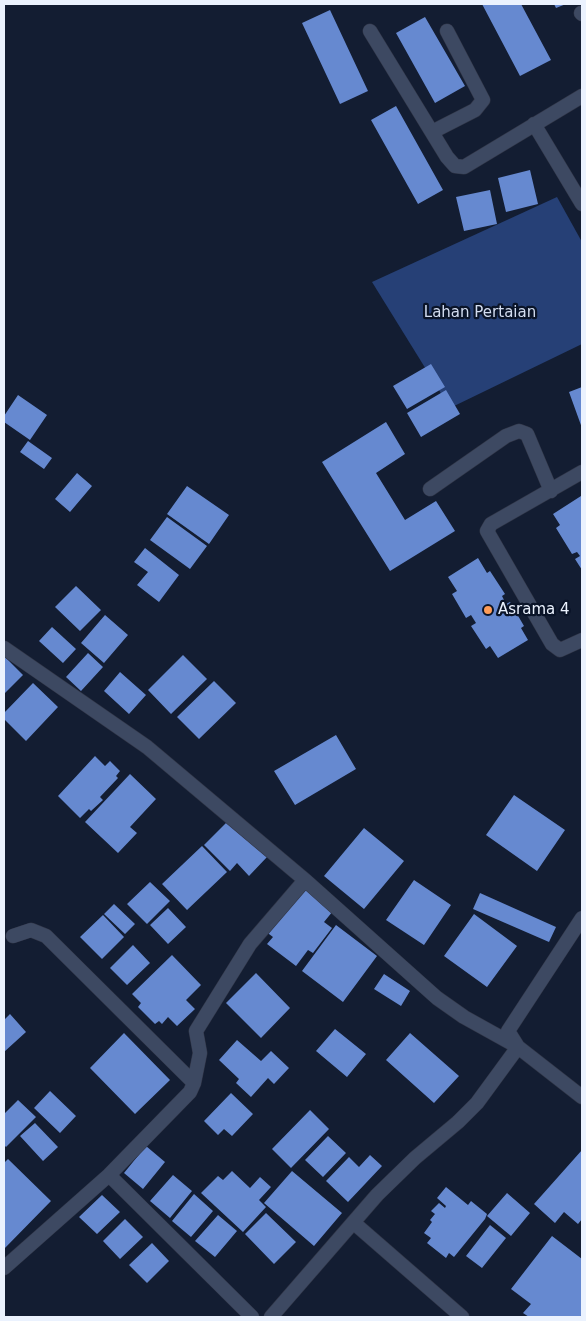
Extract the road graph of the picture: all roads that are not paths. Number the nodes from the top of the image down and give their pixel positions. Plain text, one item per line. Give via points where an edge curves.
1 (370, 31) dead end
2 (447, 31) dead end
3 (582, 96) edge
4 (534, 124) junction
5 (432, 132) junction
6 (582, 204) edge
7 (582, 472) edge
8 (430, 489) dead end
9 (551, 491) junction
10 (582, 640) edge
11 (4, 648) edge
12 (305, 880) junction
13 (582, 918) edge
14 (13, 936) dead end
15 (518, 1047) junction
16 (194, 1083) junction
17 (582, 1096) edge
18 (109, 1175) junction
19 (354, 1223) junction
20 (4, 1268) edge
21 (252, 1317) edge
22 (271, 1317) edge
23 (462, 1317) edge

1 - 5 street
2 - 5 street via 483,100 475,110
3 - 4 street
4 - 5 street via 464,167 455,166
4 - 6 street
7 - 9 street
8 - 9 street via 506,436 519,432 527,434
9 - 10 street via 491,524 486,531 552,644 560,650
11 - 12 street via 147,747
12 - 15 street via 437,998
12 - 16 street via 250,944 196,1031 200,1053
13 - 15 street via 508,1031
14 - 16 street via 31,930 46,936
15 - 17 street
15 - 19 street via 477,1103 377,1195
16 - 18 street via 190,1092
18 - 20 street
18 - 21 street
19 - 22 street
19 - 23 street

